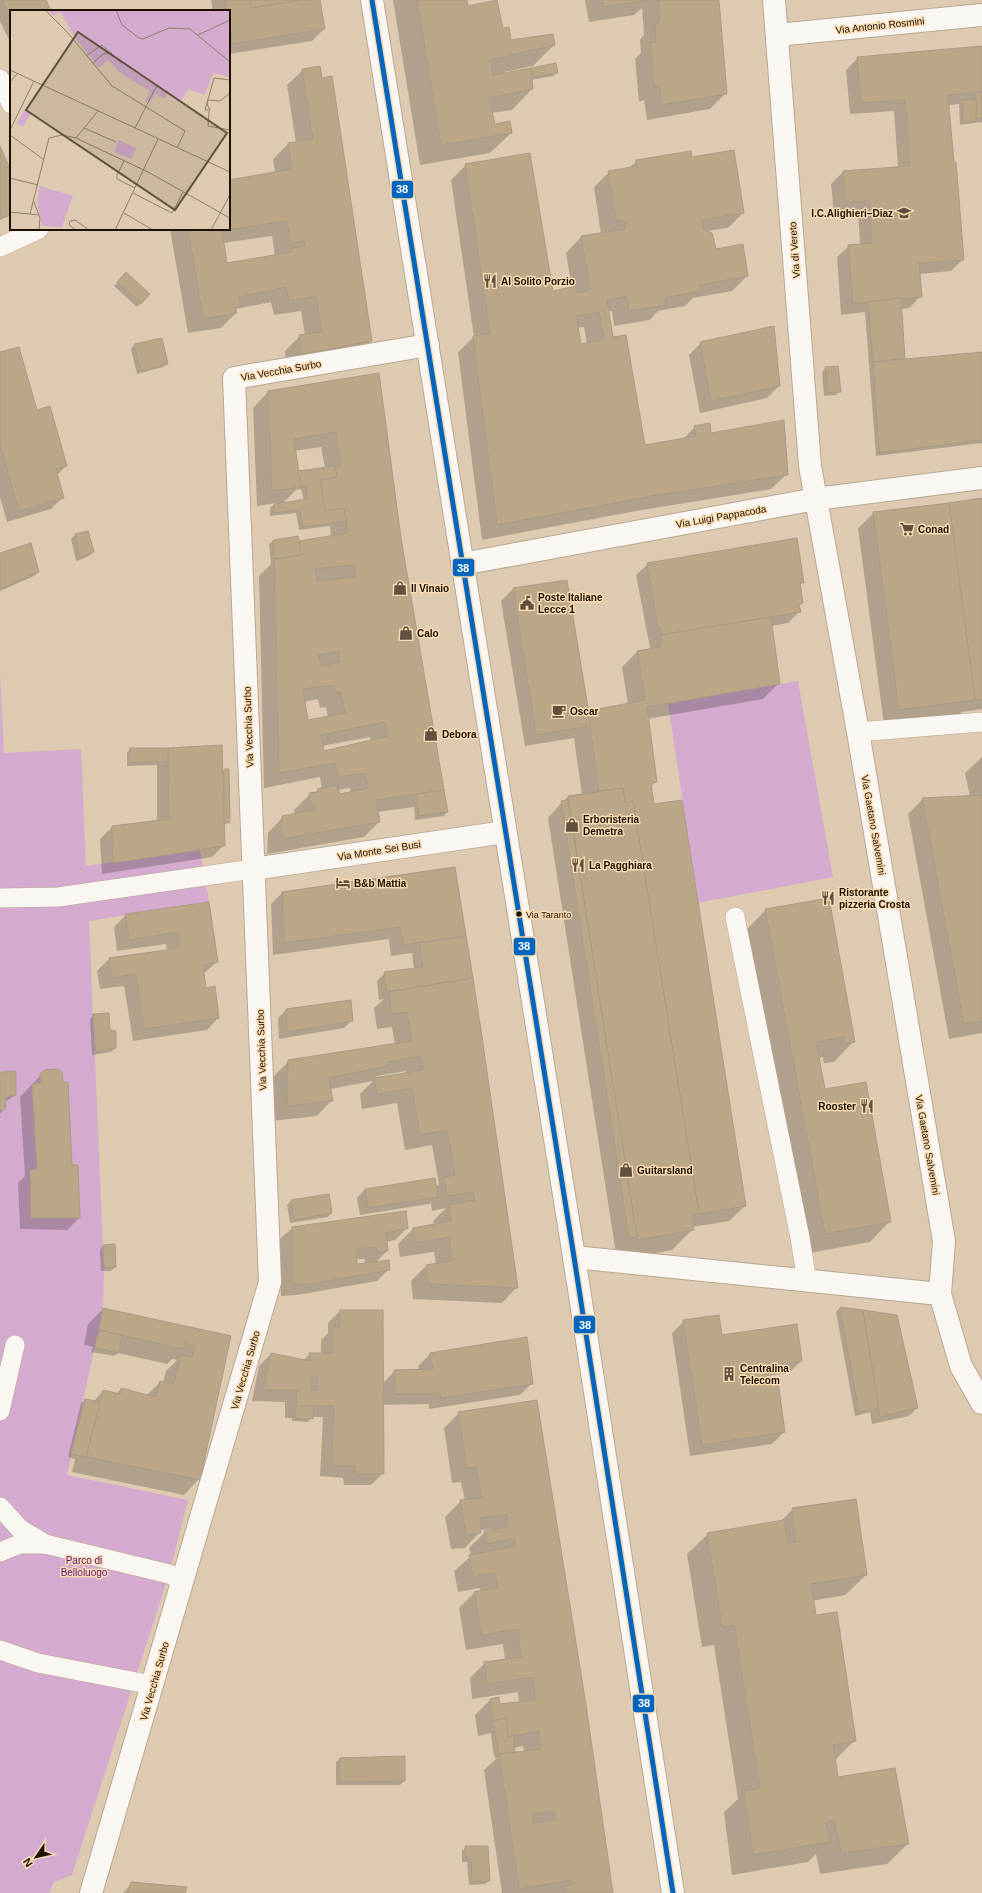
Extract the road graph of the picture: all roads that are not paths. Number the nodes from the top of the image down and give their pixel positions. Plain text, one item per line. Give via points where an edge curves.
1 (372, 0) edge
2 (774, 0) edge
3 (982, 15) edge
4 (778, 35) junction
5 (0, 79) edge
6 (10, 102) edge
7 (37, 230) edge
8 (0, 247) edge
9 (428, 345) junction
10 (982, 478) edge
11 (816, 499) junction
12 (462, 564) junction
13 (982, 722) edge
14 (858, 732) junction
15 (505, 832) junction
16 (253, 869) junction
17 (0, 898) edge
18 (735, 917) dead end
19 (574, 1257) junction
20 (807, 1281) junction
21 (940, 1294) junction
22 (15, 1345) dead end
23 (982, 1403) edge
24 (0, 1411) edge
25 (0, 1507) edge
26 (45, 1544) junction
27 (0, 1552) edge
28 (183, 1581) junction
29 (0, 1650) edge
30 (152, 1685) junction
31 (91, 1893) edge
32 (673, 1893) edge

1 - 9 street
2 - 4 street, Via di Vereto
3 - 4 street, Via Antonio Rosmini
4 - 11 street, Via di Vereto via 810,466
5 - 6 lane
7 - 8 lane
9 - 12 street
9 - 16 street, Via Vecchia Surbo via 234,378
10 - 11 street, Via Luigi Pappacoda
11 - 12 street, Via Luigi Pappacoda
11 - 14 street, Via Gaetano Salvemini
12 - 15 street
13 - 14 lane
14 - 21 street, Via Gaetano Salvemini via 944,1241
15 - 16 street, Via Monte Sei Busi
15 - 19 street
16 - 17 lane via 58,897
16 - 28 street, Via Vecchia Surbo via 270,1282
18 - 20 lane via 799,1230
19 - 20 street
19 - 32 street
20 - 21 street
21 - 23 street via 961,1366
22 - 24 lane
25 - 26 lane via 20,1529
26 - 27 lane via 20,1544
26 - 28 lane via 169,1574
28 - 30 street, Via Vecchia Surbo
29 - 30 lane via 38,1663
30 - 31 street, Via Vecchia Surbo

